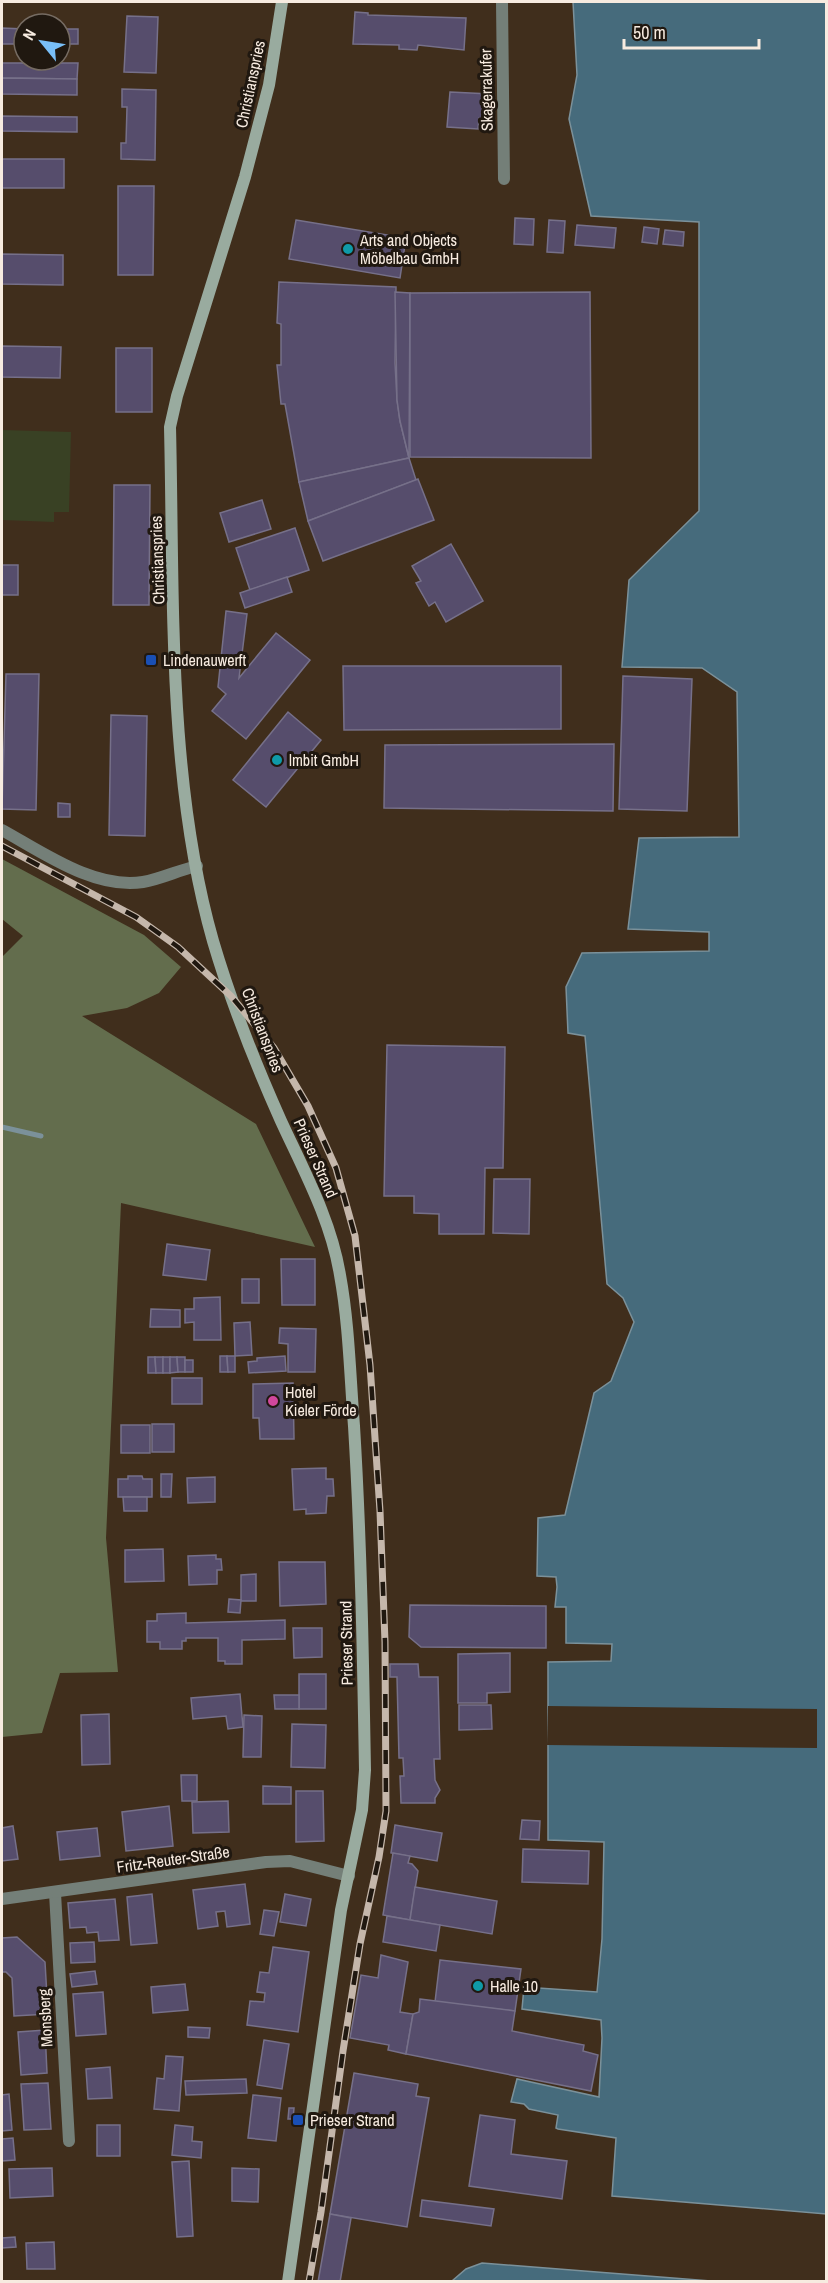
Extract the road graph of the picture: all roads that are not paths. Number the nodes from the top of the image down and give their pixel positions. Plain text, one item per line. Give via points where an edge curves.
1 (282, 2) edge
2 (502, 2) edge
3 (504, 179) dead end
4 (2, 830) edge
5 (197, 866) junction
6 (280, 1118) joint
7 (349, 1876) junction
8 (55, 1893) junction
9 (2, 1899) edge
10 (69, 2141) dead end
11 (288, 2282) edge

1 - 5 street, Christianspries via 269,85 245,177 170,427 178,707 188,819
2 - 3 street, Skagerrakufer
4 - 5 street via 68,866 112,883 143,882
5 - 6 street, Christianspries via 212,939
6 - 7 street, Prieser Strand via 313,1188 335,1250 345,1315 360,1526 365,1770 362,1810
7 - 8 street, Fritz-Reuter-Straße via 290,1861 266,1862
7 - 11 street, Prieser Strand
8 - 9 street, Fritz-Reuter-Straße
8 - 10 street, Monsberg

